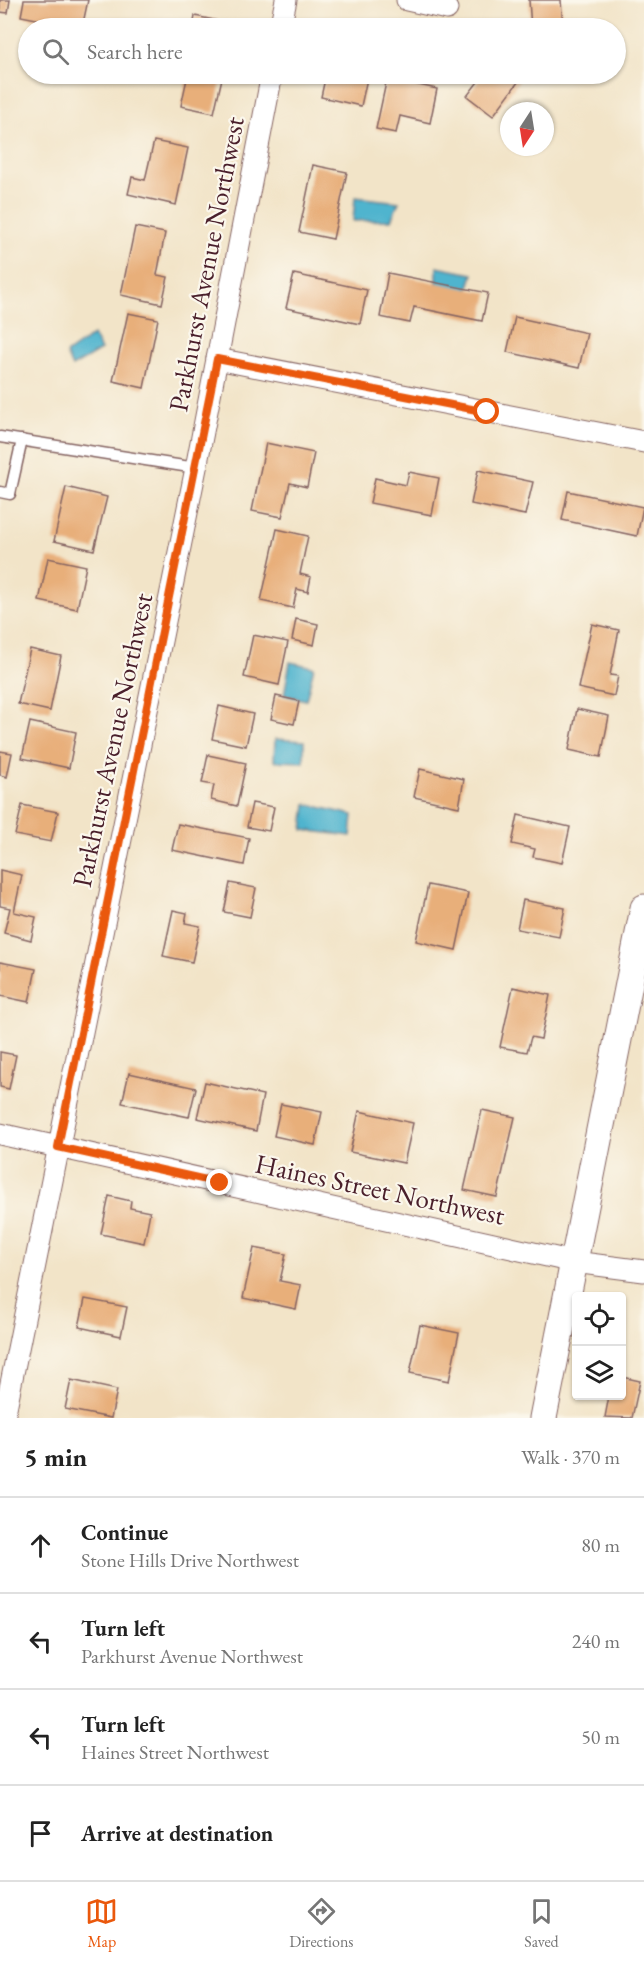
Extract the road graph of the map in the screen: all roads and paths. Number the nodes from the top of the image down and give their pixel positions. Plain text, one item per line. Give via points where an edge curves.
1 (286, 0) edge
2 (407, 0) edge
3 (447, 9) dead end
4 (282, 18) edge
5 (270, 84) edge
6 (217, 359) junction
7 (0, 437) edge
8 (22, 440) junction
9 (644, 442) edge
10 (196, 468) junction
11 (0, 492) edge
12 (644, 908) edge
13 (0, 1134) edge
14 (58, 1147) junction
15 (574, 1262) junction
16 (644, 1271) edge
17 (4, 1418) edge
18 (543, 1418) edge

1 - 4 street
2 - 3 street
5 - 6 street, Parkhurst Avenue Northwest
6 - 9 street
6 - 10 street, Parkhurst Avenue Northwest
7 - 8 lane
8 - 10 lane
8 - 11 lane via 10,494
10 - 14 street, Parkhurst Avenue Northwest
12 - 15 street
13 - 14 street, Haines Street Northwest
14 - 15 street, Haines Street Northwest
14 - 17 street, Parkhurst Avenue Northwest
15 - 16 street, Haines Street Northwest
15 - 18 street

